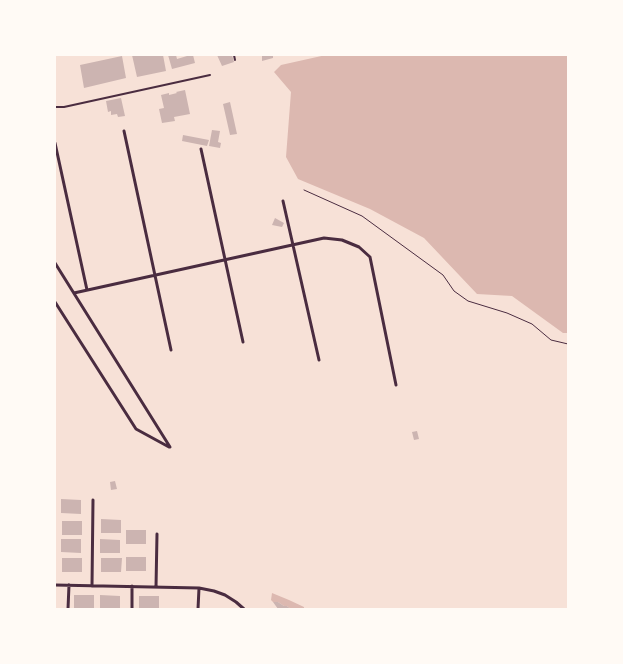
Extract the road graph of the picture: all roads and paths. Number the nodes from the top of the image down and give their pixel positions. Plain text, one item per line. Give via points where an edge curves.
1 (234, 55) edge
2 (235, 60) dead end
3 (210, 75) dead end
4 (55, 107) edge
5 (124, 131) dead end
6 (55, 143) edge
7 (201, 149) dead end
8 (304, 190) dead end
9 (283, 201) dead end
10 (293, 245) junction
11 (225, 260) junction
12 (55, 262) edge
13 (155, 275) junction
14 (87, 290) junction
15 (74, 293) junction
16 (55, 302) edge
17 (242, 342) dead end
18 (568, 344) edge
19 (171, 350) dead end
20 (319, 360) dead end
21 (396, 386) dead end
22 (93, 500) dead end
23 (157, 534) dead end
24 (55, 585) edge
25 (69, 585) junction
26 (92, 586) junction
27 (132, 586) junction
28 (156, 587) junction
29 (199, 588) junction
30 (68, 609) edge
31 (132, 609) edge
32 (198, 609) edge
33 (244, 609) edge

1 - 2 lane
3 - 4 lane
5 - 13 street
6 - 14 street
7 - 11 street
8 - 18 path via 362,216 444,276 454,291 468,301 507,313 532,324 551,340
9 - 10 street
10 - 11 street
10 - 20 street
10 - 21 street via 324,238 342,240 359,247 370,257
11 - 13 street
11 - 17 street
12 - 15 street
13 - 14 street
13 - 19 street
14 - 15 street
15 - 16 street via 170,447 136,429
22 - 26 street
23 - 28 street
24 - 25 street
25 - 26 street
25 - 30 street
26 - 27 street
27 - 28 street
27 - 31 street
28 - 29 street
29 - 32 street
29 - 33 street via 224,595

